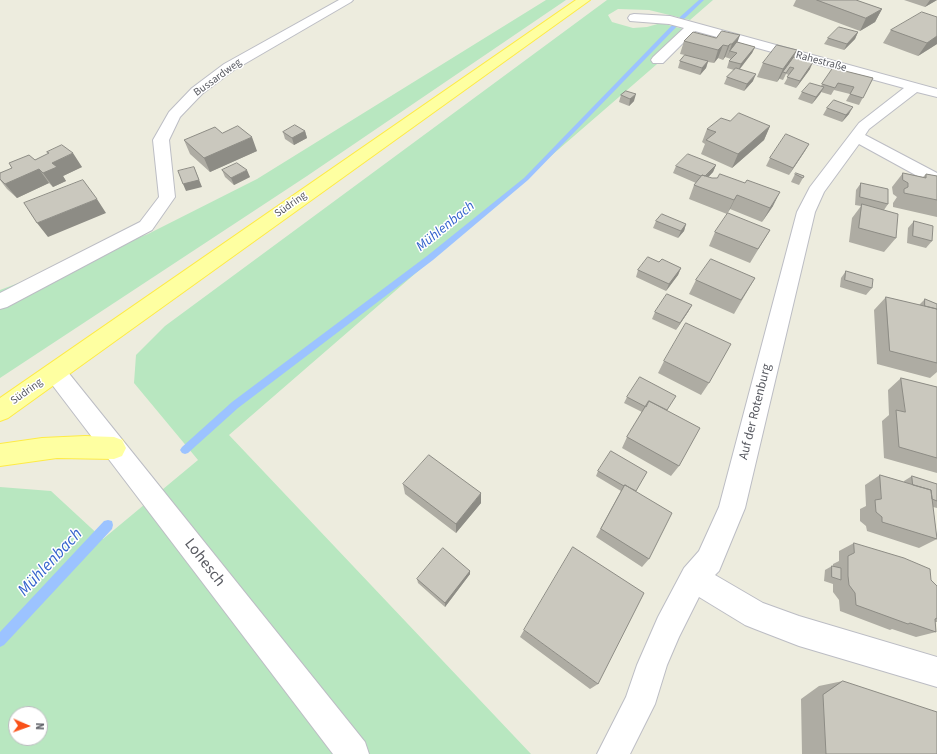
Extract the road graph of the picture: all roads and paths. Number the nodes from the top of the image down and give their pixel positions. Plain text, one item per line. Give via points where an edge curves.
1 (347, 0) edge
2 (584, 0) edge
3 (634, 18) dead end
4 (690, 25) junction
5 (658, 60) dead end
6 (915, 87) junction
7 (937, 93) edge
8 (856, 137) junction
9 (937, 178) edge
10 (0, 302) edge
11 (55, 372) junction
12 (0, 412) edge
13 (114, 448) junction
14 (0, 455) edge
15 (694, 578) junction
16 (937, 672) edge
17 (353, 754) edge
18 (613, 754) edge

1 - 10 street, Bussardweg via 229,67 197,91 174,115 161,140 167,197 146,226
2 - 11 main road, Südring
3 - 4 street, Rahestraße via 670,20
4 - 5 street
4 - 6 street, Rahestraße
6 - 7 street, Rahestraße
6 - 8 street, Auf der Rotenburg via 875,116
8 - 9 street
8 - 15 street, Auf der Rotenburg via 816,191 806,212 732,508 710,561
11 - 12 main road, Südring
11 - 13 street, Lohesch
13 - 14 main road via 39,448
13 - 17 street, Lohesch
15 - 16 street via 755,615 799,631
15 - 18 street, Auf der Rotenburg via 668,627 639,704

